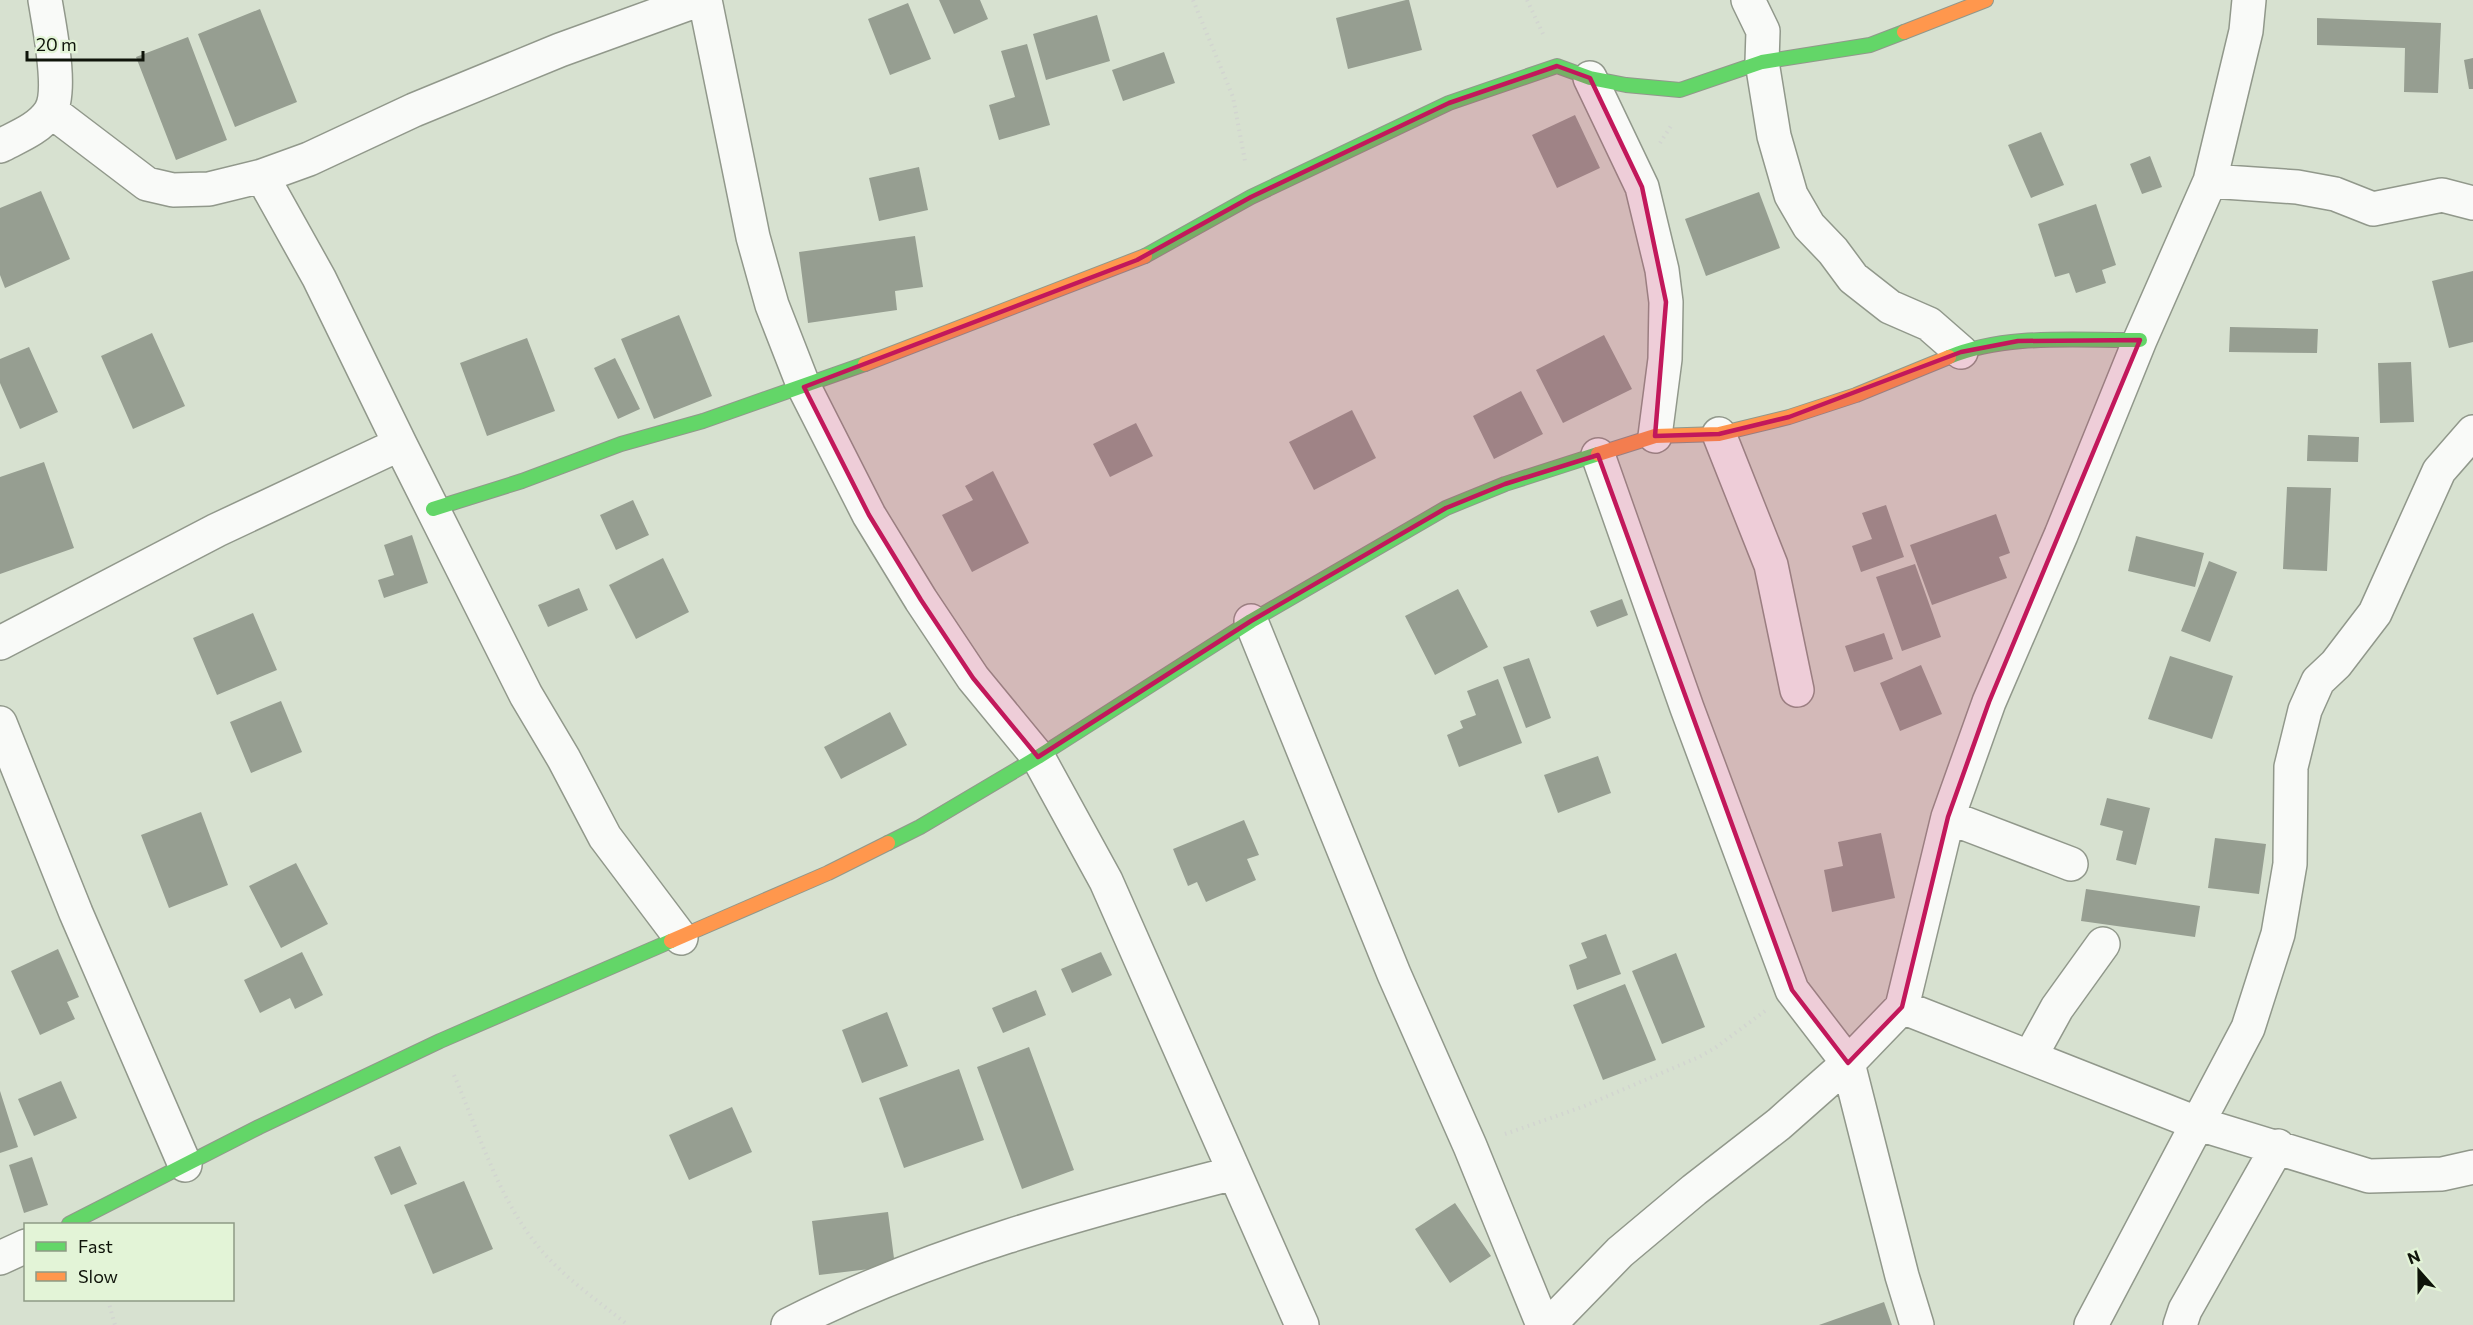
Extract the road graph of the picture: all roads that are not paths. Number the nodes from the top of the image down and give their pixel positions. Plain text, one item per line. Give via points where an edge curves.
1 (45, 0) edge
2 (698, 0) edge
3 (705, 0) edge
4 (1748, 0) edge
5 (1986, 0) edge
6 (2249, 0) edge
7 (1763, 31) edge
8 (1590, 78) junction
9 (51, 111) junction
10 (0, 146) edge
11 (262, 176) junction
12 (2210, 181) junction
13 (2473, 203) edge
14 (2140, 340) junction
15 (1961, 352) junction
16 (804, 387) junction
17 (2473, 432) edge
18 (1719, 434) junction
19 (1655, 436) junction
20 (400, 444) junction
21 (1598, 455) junction
22 (433, 509) junction
23 (1251, 621) junction
24 (0, 642) edge
25 (1797, 690) dead end
26 (0, 723) edge
27 (1038, 757) junction
28 (1948, 817) junction
29 (2071, 864) dead end
30 (681, 938) junction
31 (2103, 944) dead end
32 (1902, 1007) junction
33 (2030, 1057) junction
34 (1848, 1063) junction
35 (2199, 1124) junction
36 (2278, 1146) junction
37 (185, 1164) junction
38 (2473, 1167) edge
39 (1234, 1173) junction
40 (71, 1223) edge
41 (24, 1247) edge
42 (0, 1258) edge
43 (788, 1325) edge
44 (1302, 1325) edge
45 (1544, 1325) edge
46 (1549, 1325) edge
47 (1917, 1325) edge
48 (2091, 1325) edge
49 (2180, 1325) edge

1 - 9 street via 56,85
2 - 11 street via 560,50
3 - 16 street via 753,237 772,305
4 - 7 street
5 - 7 street via 1870,45
6 - 12 street via 2246,31
7 - 8 street via 1680,90
7 - 15 street via 1774,136 1791,195 1809,226 1853,278 1890,307 1929,324
8 - 16 street via 1557,66 1449,103 1251,197 1137,260
8 - 19 street via 1640,180 1662,270 1665,359
9 - 10 street via 34,129
9 - 11 street via 147,184 173,190 209,189
11 - 20 street via 319,278
12 - 13 street via 2297,187 2335,194 2373,209 2442,195
12 - 14 street
14 - 15 street via 2018,341
14 - 28 street via 1989,702
15 - 18 street via 1856,395 1790,417
16 - 22 street via 621,444
16 - 27 street via 869,515 921,600 973,678
17 - 35 street via 2439,471 2375,614 2318,681 2305,710 2291,767 2290,864 2278,934 2248,1028
18 - 19 street
18 - 25 street via 1771,565
19 - 21 street
20 - 22 street
20 - 24 street via 217,530
21 - 23 street via 1505,484 1446,508
21 - 34 street via 1792,990
22 - 30 street via 500,644 605,837
23 - 27 street
23 - 45 street via 1394,974
26 - 37 street via 84,934
27 - 30 street via 920,827
27 - 39 street via 1106,881
28 - 29 street
28 - 32 street
30 - 37 street via 440,1041
31 - 33 street via 2057,1008
32 - 33 street
32 - 34 street
33 - 35 street
34 - 46 street via 1620,1252
34 - 47 street
35 - 36 street
35 - 48 street
36 - 38 street via 2369,1176 2442,1174
36 - 49 street
37 - 40 street
39 - 43 street via 1090,1210 992,1241
39 - 44 street
41 - 42 street

